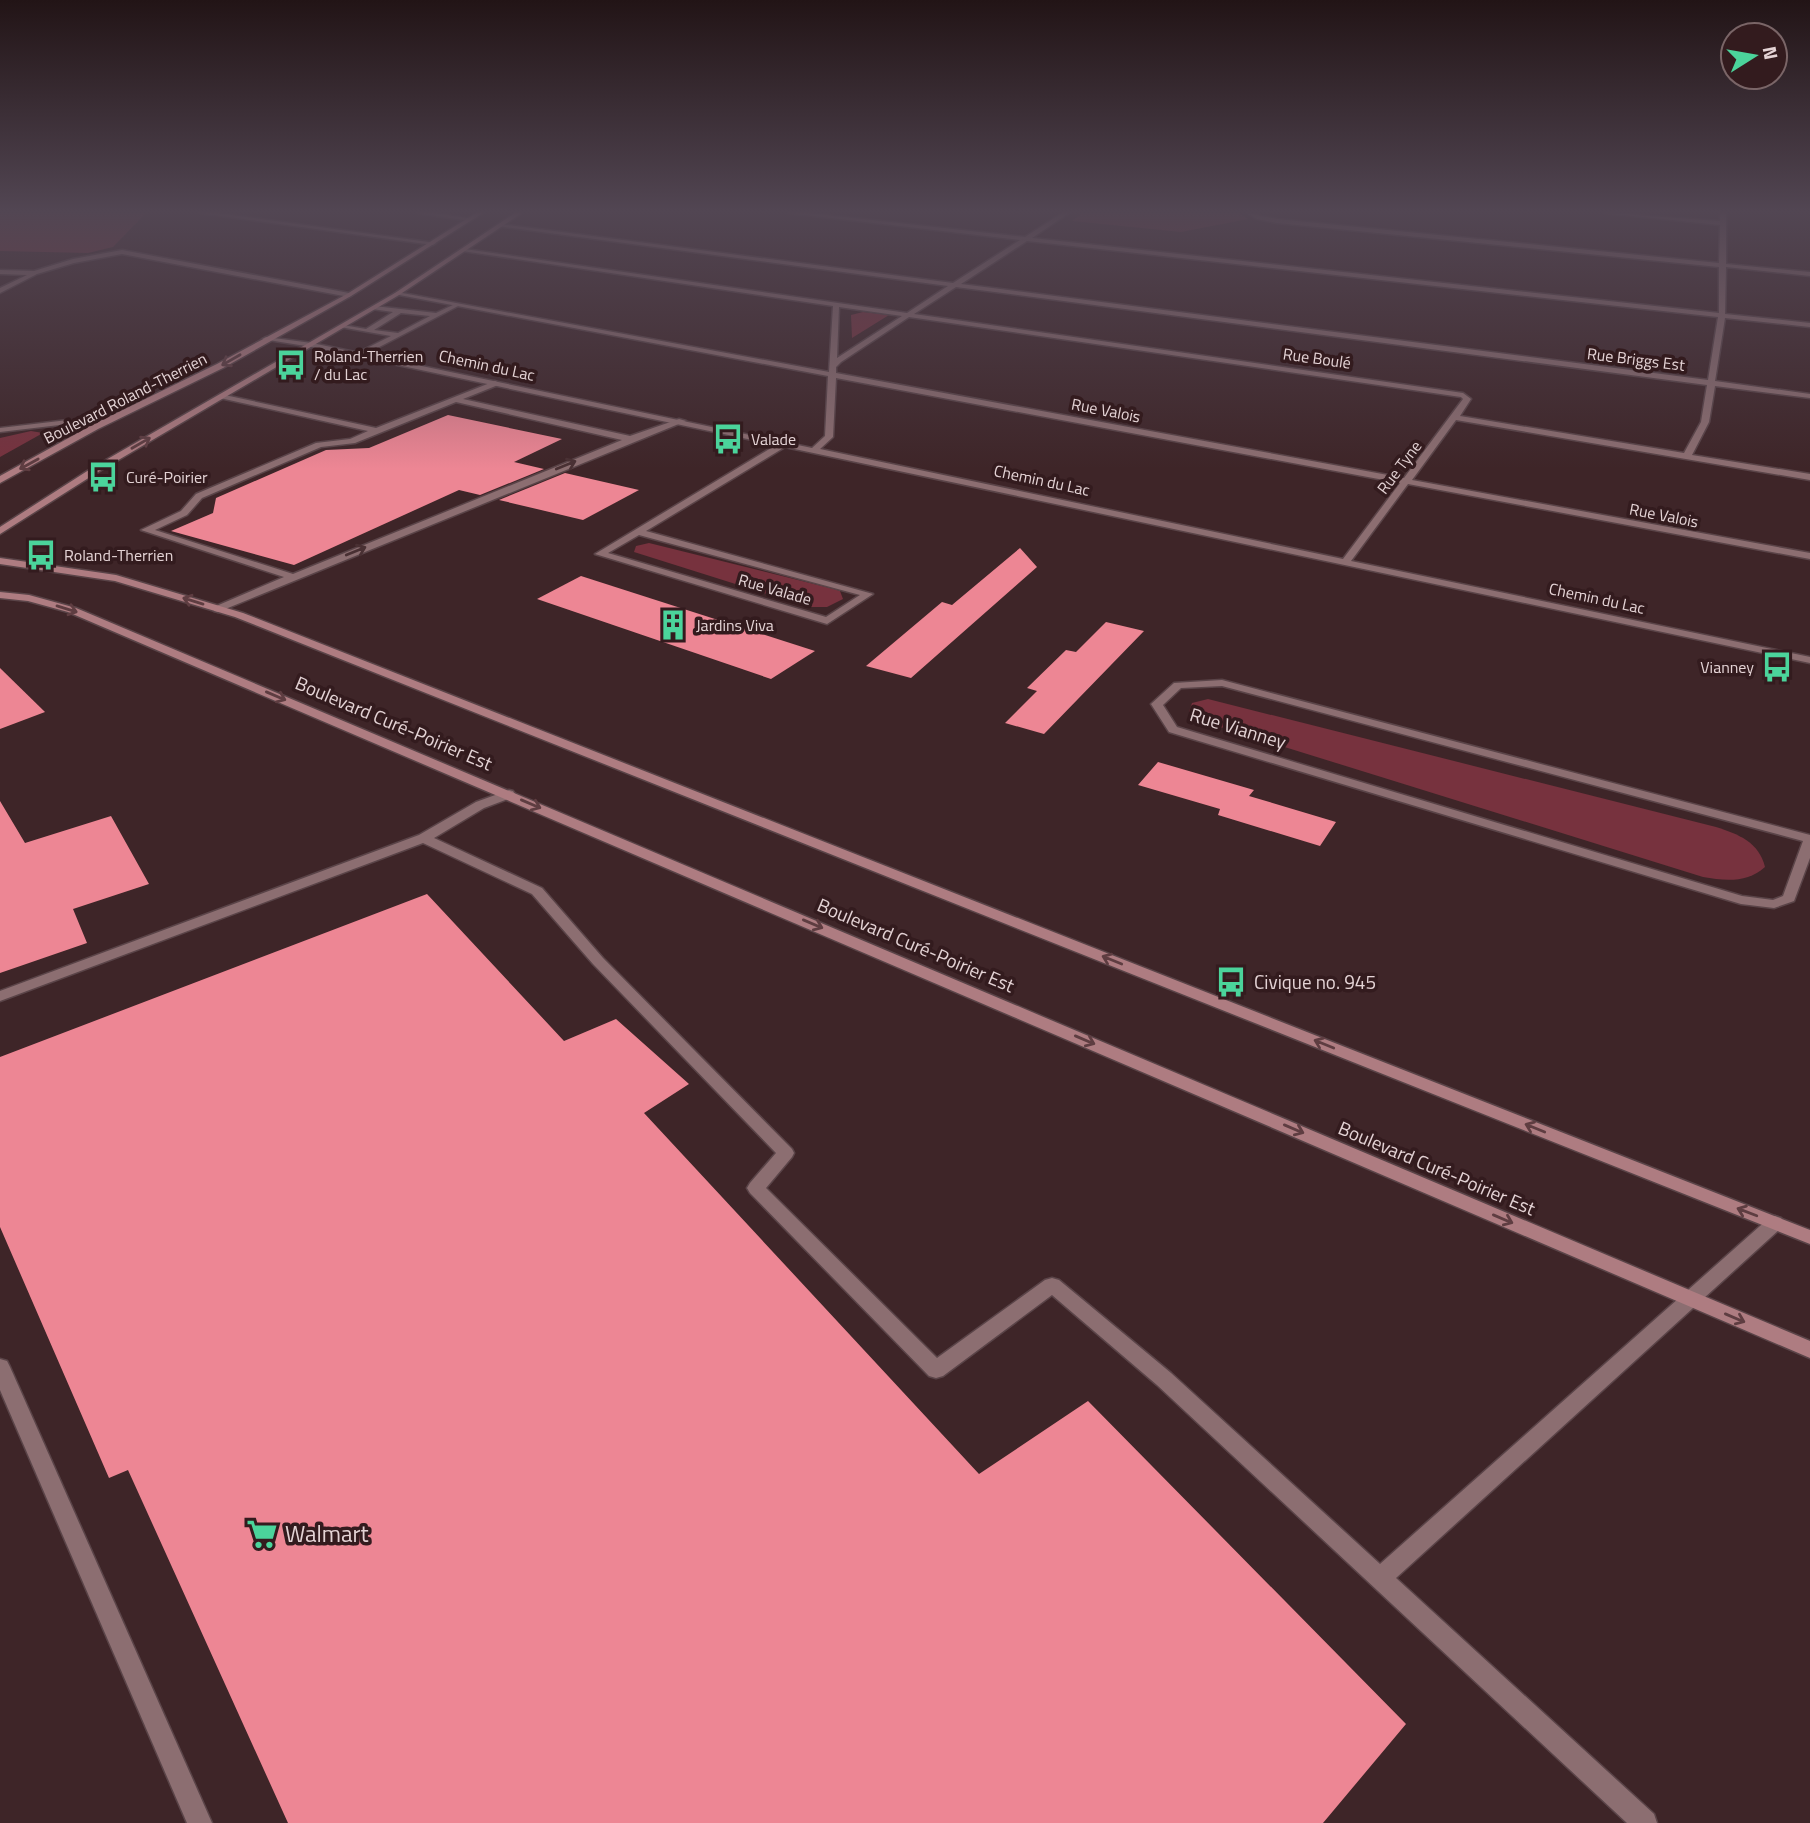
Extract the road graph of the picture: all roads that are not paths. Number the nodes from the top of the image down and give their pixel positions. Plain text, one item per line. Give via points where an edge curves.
1 (343, 298) edge
2 (390, 298) edge
3 (419, 298) edge
4 (801, 298) edge
5 (936, 298) edge
6 (1058, 298) edge
7 (1559, 298) edge
8 (1723, 298) edge
9 (836, 303) junction
10 (457, 305) junction
11 (374, 308) junction
12 (400, 311) junction
13 (911, 314) junction
14 (439, 315) junction
15 (1723, 316) junction
16 (1810, 325) edge
17 (342, 327) junction
18 (367, 331) junction
19 (398, 335) junction
20 (266, 339) junction
21 (312, 345) junction
22 (360, 355) junction
23 (833, 370) junction
24 (495, 383) junction
25 (1713, 383) junction
26 (1458, 393) joint
27 (223, 396) junction
28 (1810, 396) edge
29 (455, 399) junction
30 (1454, 417) junction
31 (682, 421) junction
32 (95, 427) junction
33 (0, 430) edge
34 (377, 431) junction
35 (631, 439) junction
36 (786, 443) junction
37 (815, 449) junction
38 (1687, 456) junction
39 (1810, 477) edge
40 (0, 480) edge
41 (1406, 481) junction
42 (0, 531) edge
43 (637, 531) junction
44 (1810, 556) edge
45 (0, 561) edge
46 (1346, 561) junction
47 (293, 577) junction
48 (0, 595) edge
49 (218, 609) junction
50 (1810, 660) edge
51 (509, 794) junction
52 (424, 838) junction
53 (1810, 839) edge
54 (0, 996) edge
55 (1775, 1223) junction
56 (1810, 1237) edge
57 (1691, 1298) junction
58 (1810, 1350) edge
59 (0, 1367) edge
60 (1380, 1578) junction
61 (200, 1823) edge
62 (1644, 1823) edge

1 - 20 main road, Boulevard Roland-Therrien
2 - 11 main road
3 - 10 street, Rue Valois
4 - 9 street, Rue Boulé
5 - 13 street
6 - 25 street, Rue Briggs Est
7 - 15 street
8 - 15 street
9 - 13 street, Rue Boulé
9 - 23 street
10 - 14 street
10 - 23 street, Rue Valois
11 - 12 street
11 - 17 main road
12 - 14 street
12 - 18 street
13 - 23 street via 838,360
13 - 26 street, Rue Boulé
14 - 19 street
15 - 16 street
15 - 25 street
17 - 18 street
17 - 21 main road
18 - 19 street
19 - 22 street
20 - 21 street, Chemin du Lac
20 -> 32 main road, Boulevard Roland-Therrien
21 - 22 street, Chemin du Lac
21 - 27 main road
22 - 24 street, Chemin du Lac
23 - 37 street via 829,438
23 - 41 street, Rue Valois
24 - 29 street
24 - 31 street, Chemin du Lac
25 - 28 street, Rue Briggs Est
25 - 38 street via 1705,422
26 - 30 street, Rue Tyne via 1467,399
27 - 34 street
42 -> 27 main road
29 - 34 street
29 - 35 street
30 - 38 street
30 - 41 street, Rue Tyne
31 - 35 street
31 - 36 street, Chemin du Lac
32 - 33 street via 68,422
32 -> 40 main road, Boulevard Roland-Therrien
34 - 47 street via 352,441 319,445 220,487 199,496 184,513 146,530
47 -> 35 street
36 - 37 street, Chemin du Lac
36 - 43 street, Rue Valade
37 - 46 street, Chemin du Lac
38 - 39 street
41 - 44 street, Rue Valois
41 - 46 street, Rue Tyne
43 - 43 street, Rue Valade via 600,554 827,621 868,594
49 -> 45 main road via 116,578
46 - 50 street, Chemin du Lac
47 - 49 street
48 -> 51 main road, Boulevard Curé-Poirier Est via 72,610
55 -> 49 main road
51 - 52 street via 480,805
51 -> 57 main road, Boulevard Curé-Poirier Est
52 - 54 street
52 - 60 street via 537,891 598,961 786,1153 756,1188 936,1370 1052,1285 1164,1379
53 - 53 street, Rue Vianney via 1789,898 1774,904 1741,900 1173,729 1157,705 1178,685 1222,684
55 - 56 main road
55 - 57 street
57 -> 58 main road, Boulevard Curé-Poirier Est
57 - 60 street
59 - 61 street
60 - 62 street

